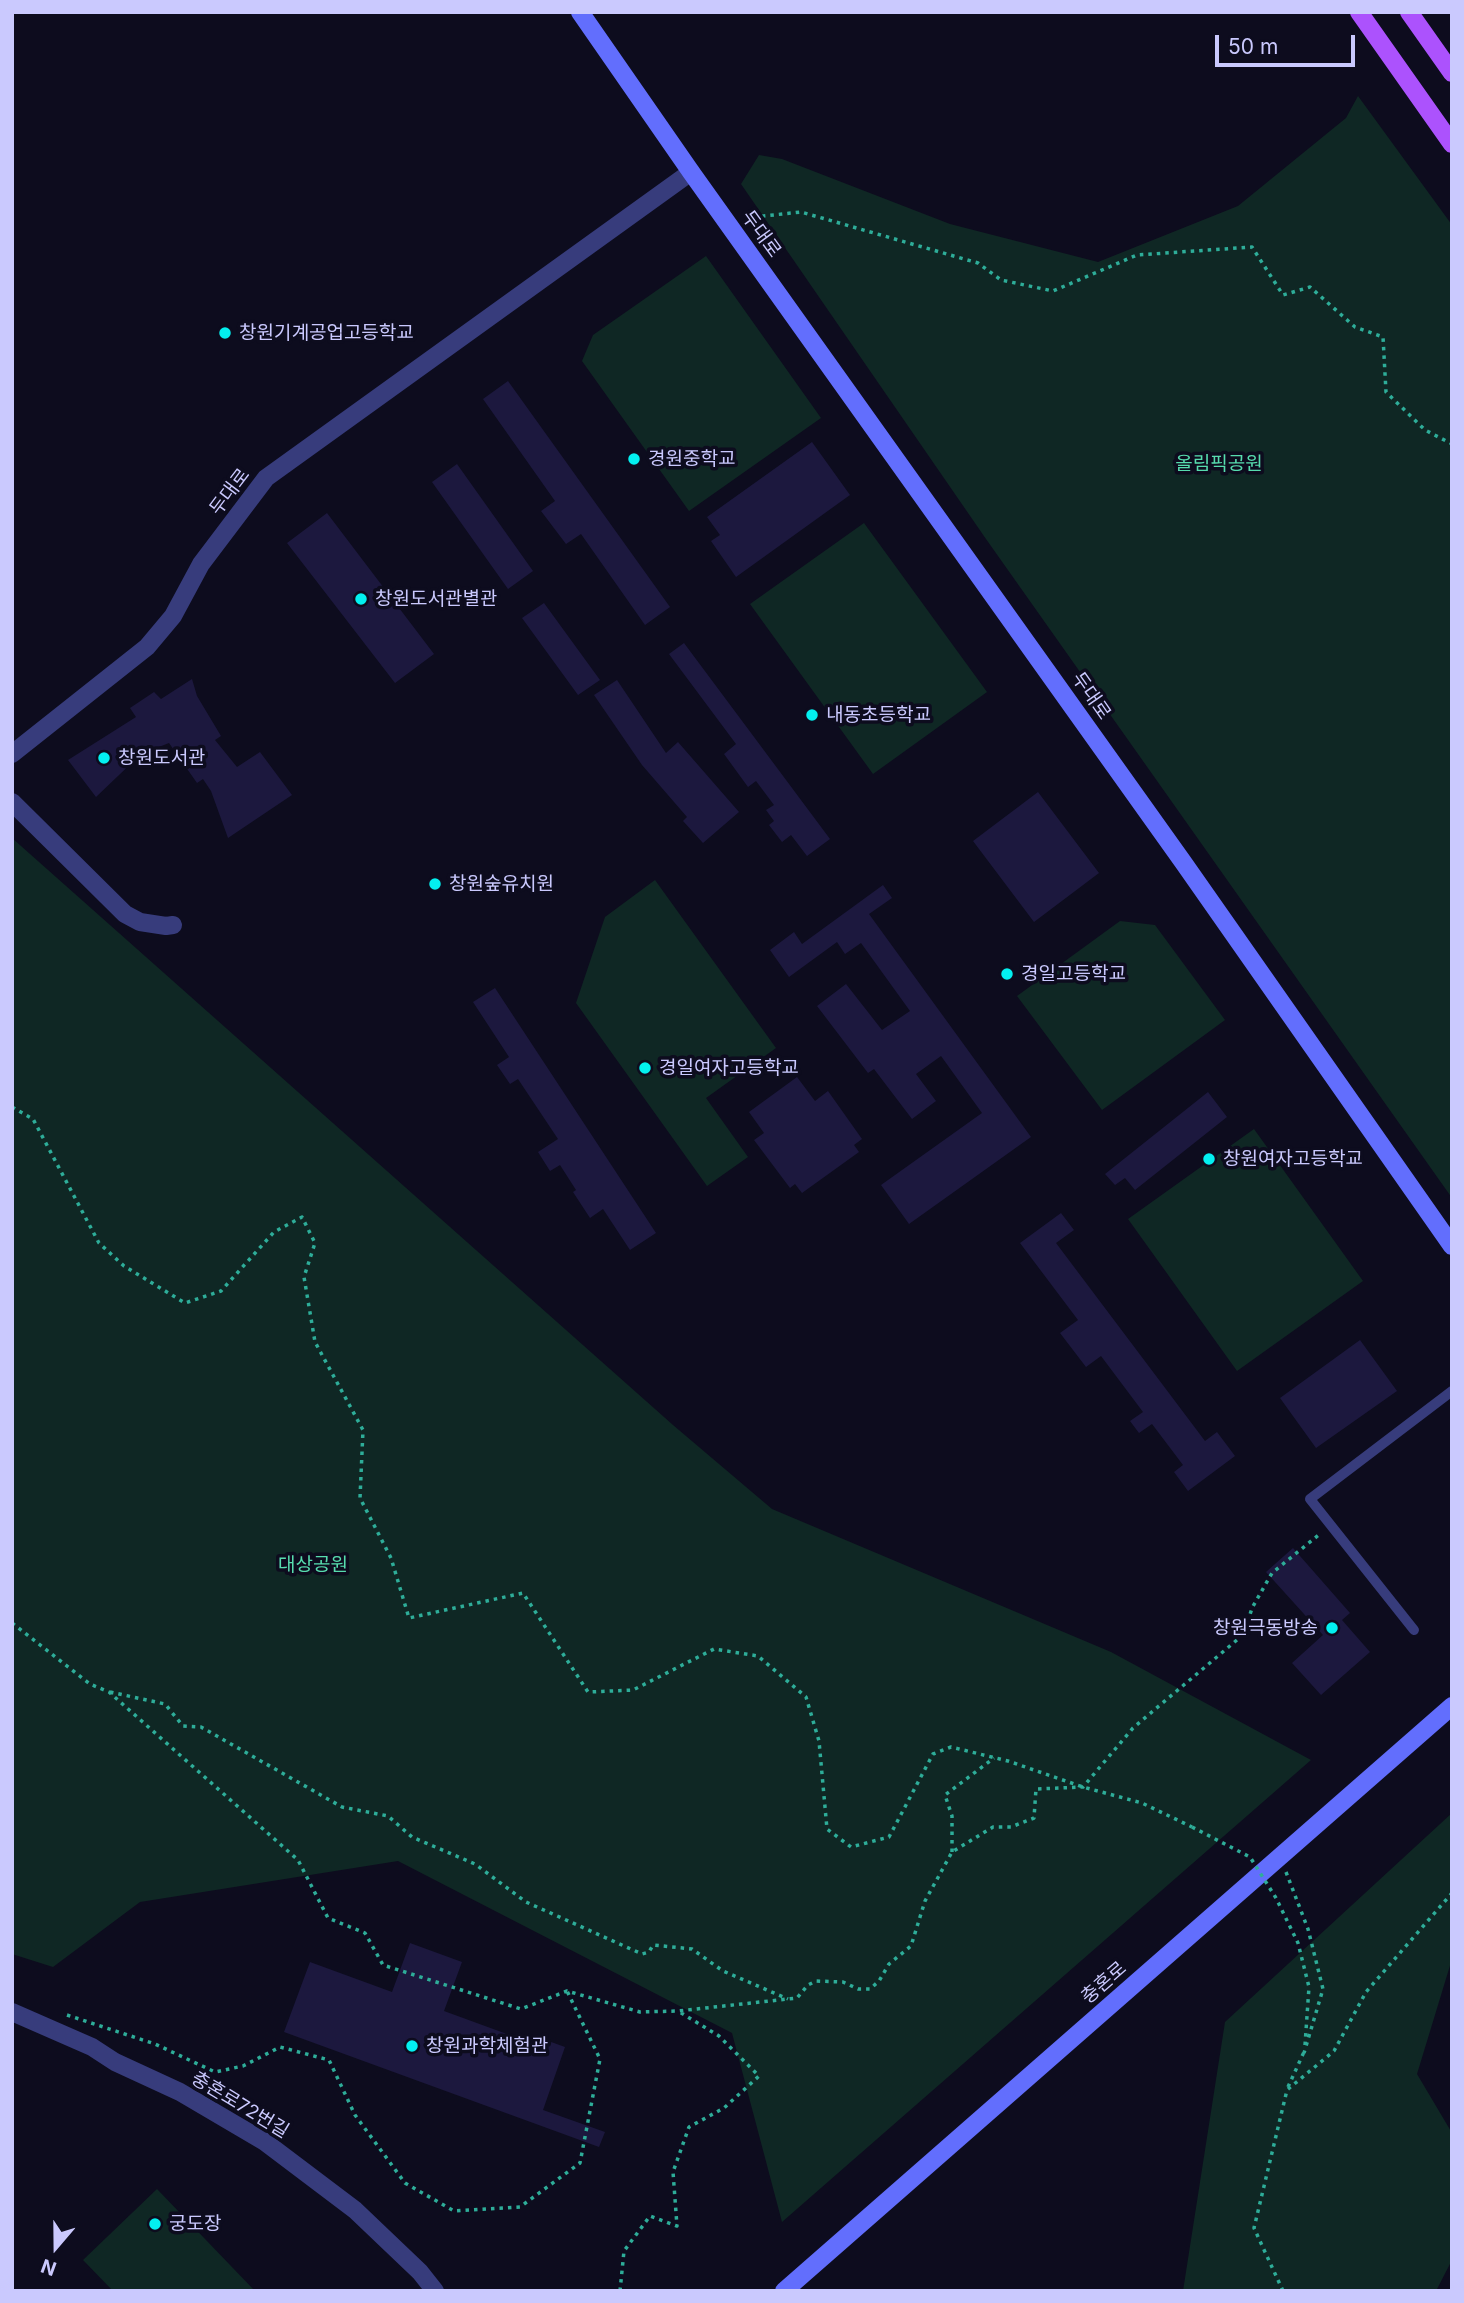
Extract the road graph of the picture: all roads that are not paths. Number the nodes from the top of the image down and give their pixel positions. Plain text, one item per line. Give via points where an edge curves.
1 (580, 12) edge
2 (1359, 12) edge
3 (1409, 12) edge
4 (1452, 73) edge
5 (1452, 144) edge
6 (691, 172) junction
7 (12, 754) edge
8 (12, 802) edge
9 (173, 925) dead end
10 (1452, 1246) edge
11 (1452, 1391) edge
12 (1415, 1630) dead end
13 (1452, 1706) edge
14 (12, 2012) edge
15 (420, 2272) junction
16 (435, 2291) edge
17 (447, 2291) edge
18 (784, 2291) edge

1 - 6 street, 두대로
2 - 5 main road
3 - 4 main road
6 - 7 street, 두대로 via 266,478 201,564 173,616 147,647
6 - 10 street, 두대로
8 - 9 street via 125,914 140,922
11 - 12 lane via 1310,1499
13 - 18 street, 충혼로
14 - 15 street, 충혼로72번길 via 180,2092 265,2142 355,2210
15 - 16 street, 충혼로72번길
15 - 17 street, 충혼로72번길

